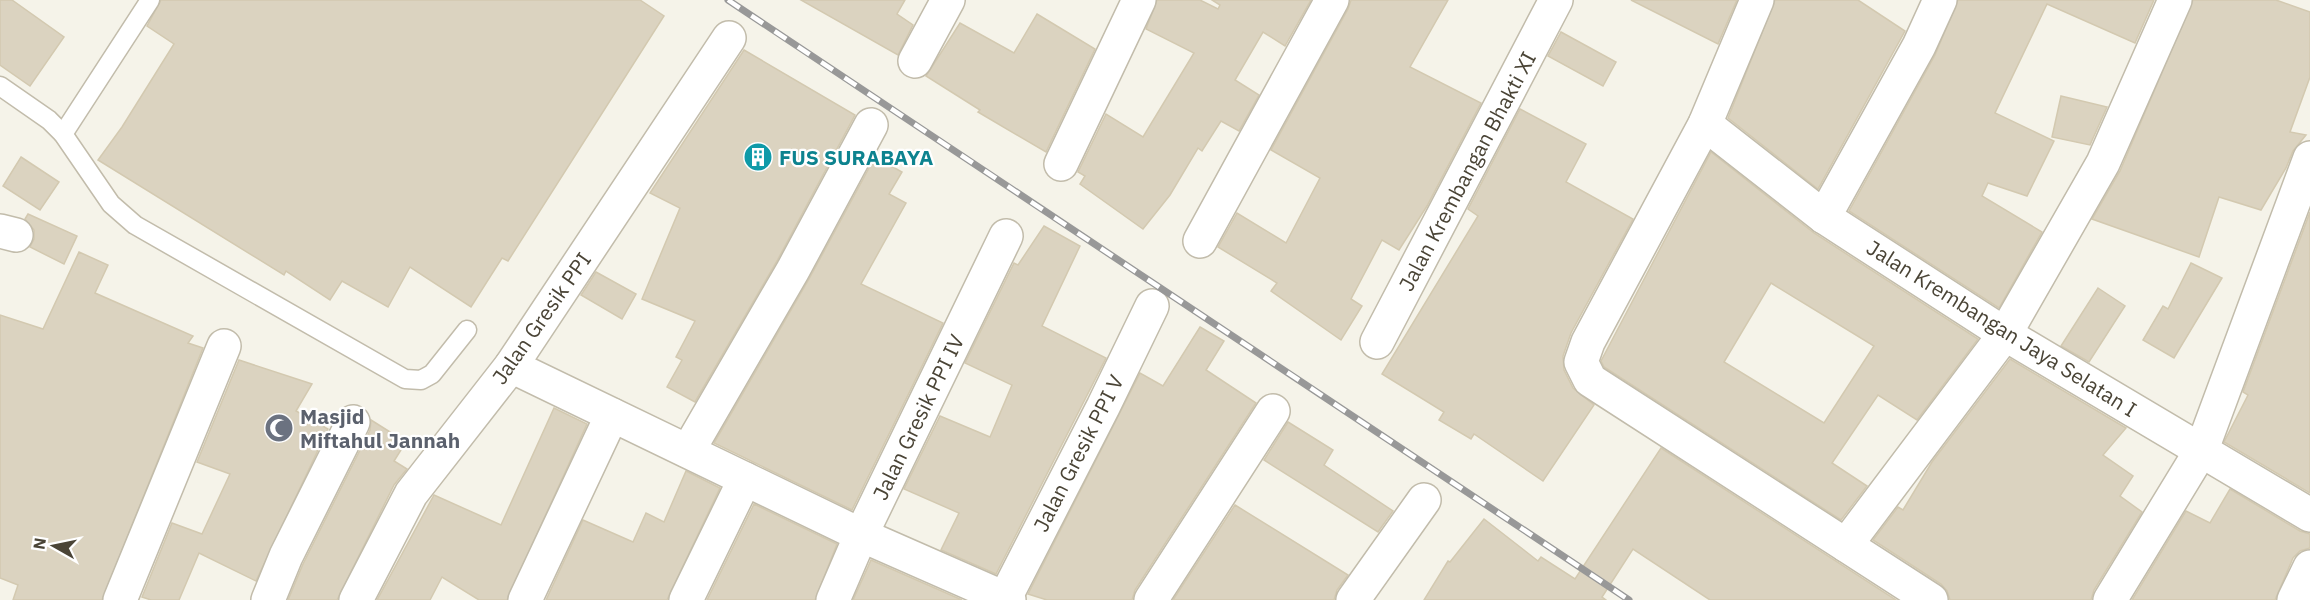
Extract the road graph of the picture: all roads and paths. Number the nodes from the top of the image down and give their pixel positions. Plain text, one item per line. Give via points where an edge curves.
1 (150, 0) edge
2 (948, 0) edge
3 (1139, 0) edge
4 (1332, 0) edge
5 (1556, 0) edge
6 (1757, 0) edge
7 (1940, 0) edge
8 (2175, 0) edge
9 (729, 38) dead end
10 (915, 61) dead end
11 (0, 86) edge
12 (1705, 124) junction
13 (872, 125) dead end
14 (63, 134) junction
15 (2310, 158) edge
16 (1061, 164) dead end
17 (1824, 217) junction
18 (1006, 236) dead end
19 (1200, 241) dead end
20 (1152, 306) dead end
21 (467, 330) dead end
22 (2005, 334) junction
23 (1377, 342) dead end
24 (224, 346) dead end
25 (511, 366) junction
26 (1273, 411) dead end
27 (612, 415) junction
28 (353, 422) dead end
29 (2202, 449) junction
30 (688, 451) junction
31 (745, 479) junction
32 (1424, 500) dead end
33 (2310, 515) edge
34 (861, 535) junction
35 (1846, 545) junction
36 (2310, 567) edge
37 (1006, 599) edge
38 (120, 600) edge
39 (268, 600) edge
40 (356, 600) edge
41 (525, 600) edge
42 (686, 600) edge
43 (833, 600) edge
44 (1151, 600) edge
45 (1353, 600) edge
46 (1930, 600) edge
47 (2110, 600) edge
48 (2294, 600) edge

1 - 14 lane
2 - 10 street
3 - 16 street
4 - 19 street
5 - 23 street, Jalan Krembangan Bhakti XI
6 - 12 street
7 - 17 street via 1919,46
8 - 22 street via 2103,163
9 - 25 street, Jalan Gresik PPI
11 - 14 lane
12 - 17 street, Jalan Krembangan Jaya Selatan I
12 - 35 street via 1588,342 1581,362 1590,380
13 - 30 street
14 - 21 lane via 111,204 135,225 405,379 421,380 432,374
15 - 29 street
17 - 22 street, Jalan Krembangan Jaya Selatan I
18 - 34 street, Jalan Gresik PPI IV
20 - 37 street, Jalan Gresik PPI V
22 - 29 street, Jalan Krembangan Jaya Selatan I
22 - 35 street
24 - 38 street
25 - 27 street
25 - 40 street, Jalan Gresik PPI via 411,494
26 - 44 street
27 - 30 street
27 - 41 street
28 - 39 street
29 - 33 street, Jalan Krembangan Jaya Selatan I
29 - 47 street
30 - 31 street
31 - 34 street
31 - 42 street
32 - 45 street
34 - 37 street
34 - 43 street, Jalan Gresik PPI IV
35 - 46 street
36 - 48 street

